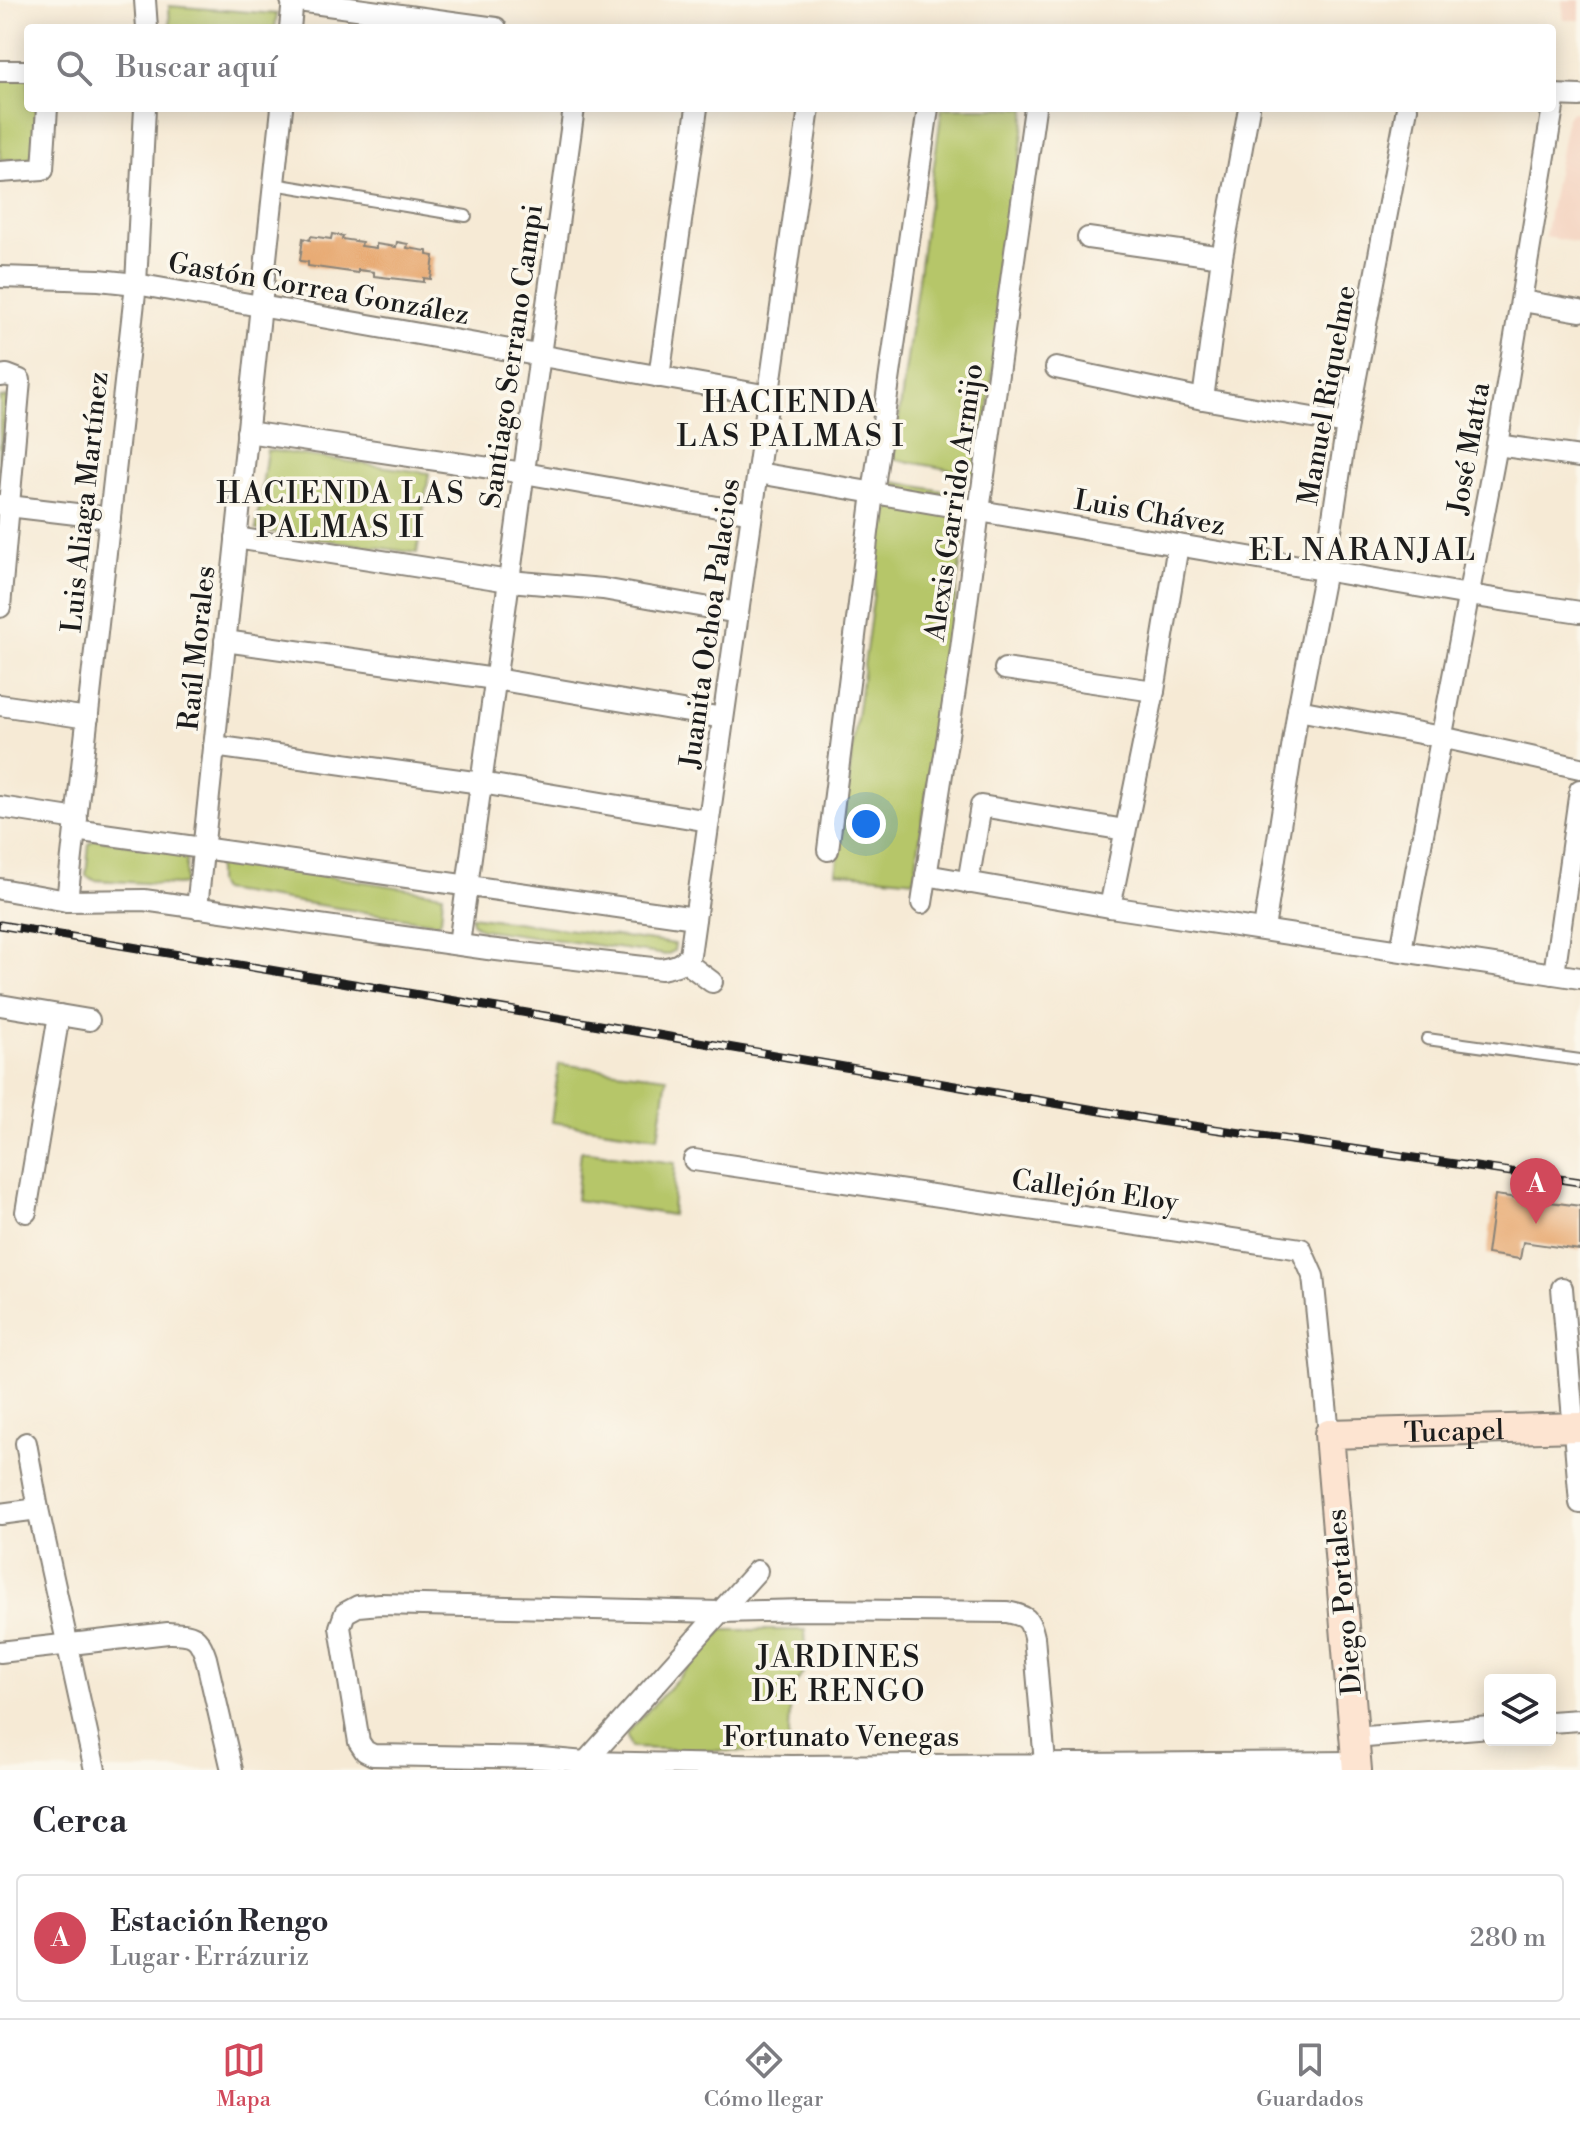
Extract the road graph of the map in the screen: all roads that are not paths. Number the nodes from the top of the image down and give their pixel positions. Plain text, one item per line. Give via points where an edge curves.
1 (145, 0) edge
2 (292, 0) edge
3 (147, 24) edge
4 (290, 24) edge
5 (467, 24) edge
6 (0, 71) edge
7 (24, 71) edge
8 (1556, 95) edge
9 (1580, 96) edge
10 (47, 112) edge
11 (145, 112) edge
12 (282, 112) edge
13 (573, 112) edge
14 (696, 112) edge
15 (808, 112) edge
16 (927, 112) edge
17 (1034, 112) edge
18 (1248, 112) edge
19 (1406, 112) edge
20 (1551, 112) edge
21 (0, 172) edge
22 (274, 184) junction
23 (466, 216) dead end
24 (1088, 238) dead end
25 (1222, 257) junction
26 (0, 277) edge
27 (136, 284) junction
28 (1522, 301) junction
29 (261, 306) junction
30 (1580, 311) edge
31 (540, 356) junction
32 (1056, 368) dead end
33 (0, 376) edge
34 (659, 377) junction
35 (769, 396) junction
36 (1203, 399) junction
37 (1347, 424) junction
38 (247, 432) junction
39 (1497, 445) junction
40 (1580, 457) edge
41 (524, 473) junction
42 (758, 473) junction
43 (873, 493) junction
44 (4, 506) edge
45 (979, 511) junction
46 (752, 513) junction
47 (110, 518) junction
48 (236, 538) junction
49 (1178, 545) junction
50 (1325, 570) junction
51 (509, 581) junction
52 (1469, 595) junction
53 (0, 607) edge
54 (1580, 612) edge
55 (738, 613) junction
56 (225, 641) junction
57 (1005, 669) dead end
58 (495, 679) junction
59 (1154, 691) junction
60 (0, 705) edge
61 (1298, 710) junction
62 (88, 718) junction
63 (723, 718) junction
64 (1441, 737) junction
65 (214, 746) junction
66 (1580, 768) edge
67 (481, 783) junction
68 (1580, 790) edge
69 (0, 807) edge
70 (709, 821) junction
71 (76, 824) junction
72 (1125, 830) junction
73 (203, 848) junction
74 (828, 850) dead end
75 (926, 875) junction
76 (968, 883) junction
77 (467, 886) junction
78 (0, 889) edge
79 (67, 901) junction
80 (922, 903) dead end
81 (1110, 907) junction
82 (197, 908) junction
83 (695, 918) junction
84 (1264, 929) junction
85 (459, 944) junction
86 (1401, 950) junction
87 (687, 958) junction
88 (1554, 974) junction
89 (1580, 978) edge
90 (712, 982) dead end
91 (0, 1005) edge
92 (59, 1015) junction
93 (89, 1020) dead end
94 (1427, 1039) dead end
95 (1580, 1060) edge
96 (694, 1160) dead end
97 (26, 1212) dead end
98 (1562, 1288) dead end
99 (1577, 1427) edge
100 (1329, 1434) junction
101 (26, 1443) dead end
102 (1580, 1503) edge
103 (38, 1509) junction
104 (0, 1514) edge
105 (757, 1571) dead end
106 (720, 1612) junction
107 (67, 1644) junction
108 (0, 1652) edge
109 (1580, 1720) edge
110 (1556, 1722) edge
111 (1484, 1728) edge
112 (1356, 1756) edge
113 (1045, 1763) junction
114 (582, 1766) edge
115 (95, 1770) edge
116 (232, 1770) edge

1 - 3 street
2 - 4 street
2 - 5 street
6 - 7 street
8 - 9 street
10 - 21 street via 43,169
11 - 27 street, Luis Aliaga Martínez
12 - 22 street, Raúl Morales
13 - 31 street, Santiago Serrano Campi
14 - 34 street
15 - 35 street, Juanita Ochoa Palacios
16 - 43 street
17 - 45 street, Alexis Garrido Armijo
18 - 25 street
19 - 37 street, Manuel Riquelme
20 - 28 street, José Matta
22 - 23 lane
22 - 29 street, Raúl Morales
24 - 25 street
25 - 36 street
26 - 27 street, Gastón Correa González
27 - 29 street, Gastón Correa González
27 - 47 street, Luis Aliaga Martínez
28 - 30 street
28 - 39 street, José Matta
29 - 31 street, Gastón Correa González
29 - 38 street, Raúl Morales
31 - 34 street, Gastón Correa González
31 - 41 street, Santiago Serrano Campi
32 - 36 street
33 - 44 street via 20,380
34 - 35 street, Gastón Correa González
35 - 42 street, Juanita Ochoa Palacios
36 - 37 street
37 - 50 street, Manuel Riquelme
38 - 41 street
38 - 48 street, Raúl Morales
39 - 40 street
39 - 52 street, José Matta
41 - 46 street
41 - 51 street, Santiago Serrano Campi
42 - 43 street, Luis Chávez
42 - 46 street, Juanita Ochoa Palacios
43 - 45 street, Luis Chávez
43 - 74 street
44 - 47 street
44 - 53 street
45 - 49 street, Luis Chávez
45 - 75 street, Alexis Garrido Armijo
46 - 55 street, Juanita Ochoa Palacios
47 - 62 street, Luis Aliaga Martínez
48 - 51 street
48 - 56 street, Raúl Morales
49 - 50 street, Luis Chávez
49 - 59 street
50 - 52 street, Luis Chávez
50 - 61 street, Manuel Riquelme
51 - 55 street via 603,589
51 - 58 street, Santiago Serrano Campi
52 - 54 street, Luis Chávez
52 - 64 street, José Matta
55 - 63 street, Juanita Ochoa Palacios
56 - 58 street
56 - 65 street, Raúl Morales
57 - 59 street
58 - 63 street
58 - 67 street, Santiago Serrano Campi
59 - 72 street
60 - 62 street
61 - 64 street
61 - 84 street, Manuel Riquelme
62 - 71 street, Luis Aliaga Martínez
63 - 70 street, Juanita Ochoa Palacios
64 - 66 street
64 - 86 street, José Matta
65 - 67 street
65 - 73 street, Raúl Morales
67 - 70 street
67 - 77 street, Santiago Serrano Campi
68 - 88 street
69 - 71 street
70 - 83 street, Juanita Ochoa Palacios
71 - 73 street
71 - 79 street, Luis Aliaga Martínez
72 - 76 street via 981,806
72 - 81 street
73 - 77 street
73 - 82 street, Raúl Morales
75 - 76 street
75 - 80 street, Alexis Garrido Armijo
76 - 81 street
77 - 83 street
77 - 85 street, Santiago Serrano Campi
78 - 79 street
79 - 82 street via 144,900
81 - 84 street
82 - 85 street
83 - 87 street, Juanita Ochoa Palacios
84 - 86 street
85 - 87 street via 661,969
86 - 88 street
87 - 90 street
88 - 89 street
91 - 92 street
92 - 93 street
92 - 97 street
94 - 95 lane
96 - 100 street, Callejón Eloy via 1301,1249 1313,1276
98 - 99 street
99 - 100 street, Tucapel
99 - 102 street
100 - 112 street, Diego Portales
101 - 103 street
103 - 104 street
103 - 107 street
105 - 106 street
106 - 113 street via 1023,1615 1034,1637
106 - 114 street
106 - 114 street, Fortunato Venegas via 395,1604 358,1606 345,1613 340,1627 359,1742 365,1751 541,1758
107 - 108 street
107 - 115 street
107 - 116 street via 191,1634 202,1643
109 - 110 street
111 - 112 street, Fortunato Venegas
112 - 113 street, Fortunato Venegas
113 - 114 street, Fortunato Venegas

